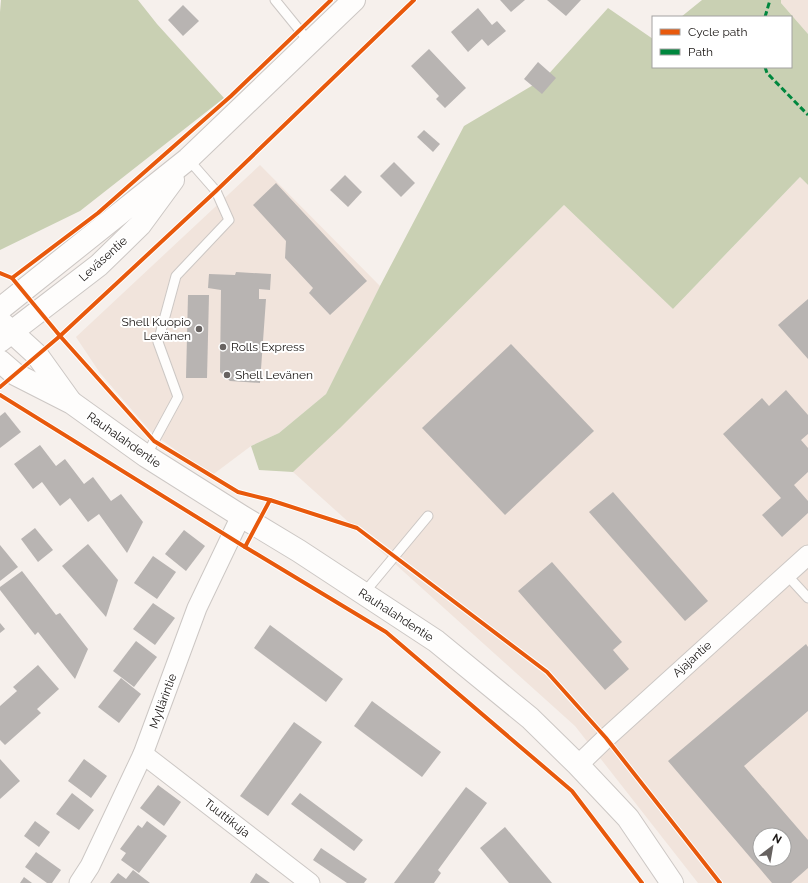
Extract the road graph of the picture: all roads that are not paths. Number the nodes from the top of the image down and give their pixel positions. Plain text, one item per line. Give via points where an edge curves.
1 (274, 0) edge
2 (354, 0) edge
3 (310, 42) junction
4 (188, 160) junction
5 (0, 309) edge
6 (4, 331) edge
7 (0, 361) edge
8 (72, 403) junction
9 (146, 456) junction
10 (241, 516) junction
11 (428, 516) dead end
12 (808, 555) edge
13 (786, 574) junction
14 (364, 594) junction
15 (808, 598) edge
16 (144, 754) junction
17 (578, 765) junction
18 (79, 883) edge
19 (310, 883) edge
20 (672, 883) edge

1 - 3 lane
2 - 3 main road, Leväsentie
3 - 4 main road, Leväsentie
4 - 5 main road, Leväsentie
4 - 6 main road, Leväsentie via 140,225 99,265
4 - 9 lane via 216,191 229,220 176,276 158,342 178,397
6 - 8 main road, Rauhalahdentie via 37,355
7 - 8 main road, Rauhalahdentie via 15,374
8 - 9 main road, Rauhalahdentie
9 - 10 main road, Rauhalahdentie
10 - 14 main road, Rauhalahdentie
10 - 16 street, Myllärintie via 197,608
11 - 14 lane
12 - 13 street, Ajajantie
13 - 15 lane
13 - 17 street, Ajajantie
14 - 17 main road, Rauhalahdentie via 436,641 530,718
16 - 18 street, Myllärintie via 90,866
16 - 19 street, Tuuttikuja
17 - 20 main road, Rauhalahdentie via 628,818

